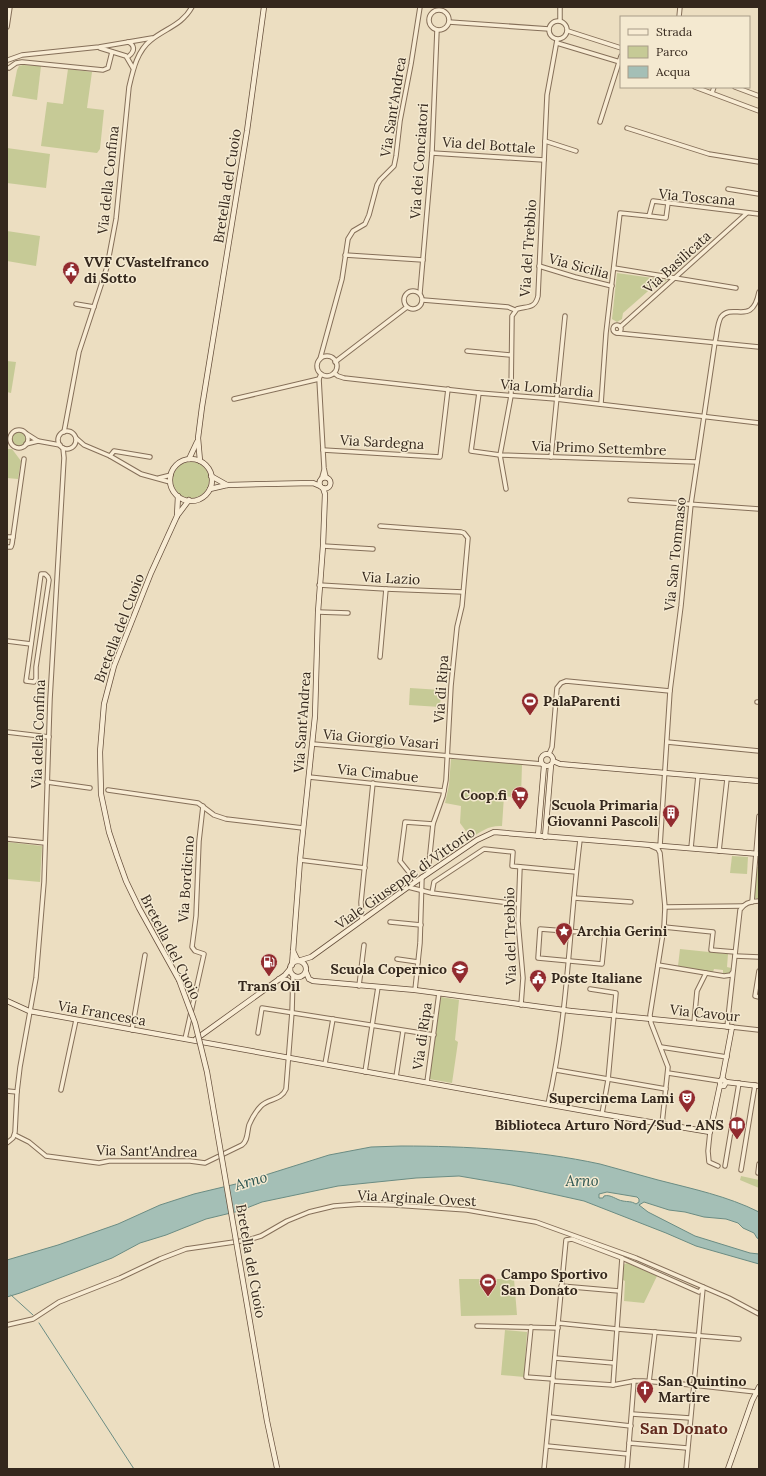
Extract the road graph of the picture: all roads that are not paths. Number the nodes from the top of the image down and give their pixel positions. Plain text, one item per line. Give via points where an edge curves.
1 (10, 7) edge
2 (192, 7) edge
3 (264, 7) edge
4 (420, 7) edge
5 (560, 7) edge
6 (438, 9) edge
7 (560, 21) junction
8 (449, 22) junction
9 (7, 27) edge
10 (437, 30) junction
11 (549, 30) junction
12 (568, 31) junction
13 (154, 38) junction
14 (134, 41) junction
15 (557, 41) junction
16 (128, 42) junction
17 (99, 47) junction
18 (144, 47) junction
19 (620, 48) edge
20 (112, 52) junction
21 (139, 55) junction
22 (128, 56) junction
23 (7, 60) edge
24 (620, 62) edge
25 (133, 69) junction
26 (8, 70) edge
27 (698, 88) edge
28 (714, 88) edge
29 (738, 88) edge
30 (712, 93) junction
31 (759, 96) edge
32 (759, 111) edge
33 (600, 122) dead end
34 (627, 128) dead end
35 (545, 141) junction
36 (576, 151) dead end
37 (432, 153) junction
38 (544, 160) junction
39 (759, 162) edge
40 (728, 189) dead end
41 (759, 194) edge
42 (668, 203) junction
43 (748, 213) junction
44 (759, 214) edge
45 (649, 216) junction
46 (345, 255) junction
47 (423, 260) junction
48 (539, 266) junction
49 (614, 268) junction
50 (676, 278) junction
51 (612, 286) junction
52 (736, 288) dead end
53 (759, 292) edge
54 (420, 293) junction
55 (423, 300) junction
56 (76, 304) dead end
57 (94, 307) junction
58 (407, 307) junction
59 (515, 310) junction
60 (565, 316) dead end
61 (607, 324) junction
62 (616, 325) junction
63 (620, 327) junction
64 (606, 333) junction
65 (616, 333) junction
66 (715, 342) junction
67 (759, 347) edge
68 (467, 351) dead end
69 (511, 355) junction
70 (320, 359) junction
71 (335, 362) junction
72 (334, 372) junction
73 (320, 374) junction
74 (319, 379) junction
75 (448, 389) junction
76 (479, 393) junction
77 (511, 396) junction
78 (234, 399) dead end
79 (556, 399) junction
80 (601, 404) junction
81 (703, 416) junction
82 (759, 422) edge
83 (66, 423) junction
84 (64, 432) junction
85 (71, 432) junction
86 (12, 433) junction
87 (7, 434) edge
88 (26, 434) junction
89 (59, 437) junction
90 (76, 438) junction
91 (198, 438) junction
92 (8, 441) edge
93 (38, 441) junction
94 (50, 442) junction
95 (26, 444) junction
96 (75, 444) junction
97 (84, 445) junction
98 (62, 447) junction
99 (69, 449) junction
100 (323, 450) junction
101 (500, 455) junction
102 (110, 456) junction
103 (150, 457) dead end
104 (551, 457) junction
105 (64, 458) junction
106 (24, 459) dead end
107 (189, 459) junction
108 (200, 461) junction
109 (697, 462) junction
110 (171, 475) junction
111 (211, 476) junction
112 (158, 478) junction
113 (323, 478) junction
114 (170, 482) junction
115 (313, 483) junction
116 (227, 485) junction
117 (323, 487) junction
118 (210, 489) junction
119 (506, 490) dead end
120 (178, 496) junction
121 (189, 500) junction
122 (630, 500) dead end
123 (691, 504) junction
124 (759, 509) edge
125 (177, 516) junction
126 (380, 526) dead end
127 (7, 537) edge
128 (13, 538) junction
129 (323, 546) junction
130 (7, 547) edge
131 (373, 549) dead end
132 (319, 585) junction
133 (386, 589) junction
134 (463, 592) junction
135 (318, 612) junction
136 (348, 613) dead end
137 (7, 641) edge
138 (31, 644) junction
139 (380, 657) dead end
140 (670, 691) junction
141 (7, 732) edge
142 (49, 737) junction
143 (667, 742) junction
144 (313, 744) junction
145 (759, 751) edge
146 (549, 754) junction
147 (448, 755) junction
148 (542, 763) junction
149 (552, 763) junction
150 (664, 773) junction
151 (698, 776) junction
152 (309, 777) junction
153 (727, 779) junction
154 (759, 781) edge
155 (47, 782) junction
156 (373, 783) junction
157 (90, 788) dead end
158 (108, 790) dead end
159 (444, 791) junction
160 (203, 806) junction
161 (759, 816) edge
162 (433, 824) junction
163 (303, 828) junction
164 (538, 836) junction
165 (545, 837) junction
166 (7, 839) edge
167 (580, 840) junction
168 (45, 843) junction
169 (650, 845) junction
170 (660, 846) junction
171 (670, 847) junction
172 (691, 848) junction
173 (719, 851) junction
174 (660, 853) junction
175 (757, 854) edge
176 (300, 860) junction
177 (520, 867) junction
178 (365, 868) junction
179 (576, 872) junction
180 (428, 873) junction
181 (422, 877) junction
182 (416, 881) junction
183 (408, 887) junction
184 (421, 891) junction
185 (432, 893) junction
186 (574, 898) junction
187 (631, 902) dead end
188 (752, 902) junction
189 (759, 902) edge
190 (518, 904) junction
191 (743, 906) junction
192 (665, 908) junction
193 (362, 920) junction
194 (390, 922) dead end
195 (420, 925) junction
196 (664, 927) junction
197 (571, 932) junction
198 (364, 945) dead end
199 (293, 951) junction
200 (735, 954) junction
201 (145, 955) dead end
202 (311, 957) junction
203 (759, 957) edge
204 (397, 959) dead end
205 (569, 961) junction
206 (298, 962) junction
207 (418, 962) junction
208 (658, 965) junction
209 (306, 969) junction
210 (759, 971) edge
211 (293, 972) junction
212 (706, 973) junction
213 (733, 973) junction
214 (279, 979) junction
215 (293, 983) junction
216 (359, 986) junction
217 (378, 987) junction
218 (590, 989) dead end
219 (415, 990) junction
220 (439, 993) junction
221 (757, 997) edge
222 (7, 1001) edge
223 (521, 1005) junction
224 (565, 1010) junction
225 (29, 1011) junction
226 (292, 1012) junction
227 (615, 1016) junction
228 (333, 1019) junction
229 (650, 1019) junction
230 (76, 1020) junction
231 (694, 1023) junction
232 (372, 1026) junction
233 (730, 1027) junction
234 (132, 1030) junction
235 (759, 1030) edge
236 (403, 1031) junction
237 (258, 1033) dead end
238 (434, 1035) junction
239 (185, 1039) junction
240 (194, 1040) junction
241 (661, 1047) junction
242 (727, 1057) junction
243 (289, 1058) junction
244 (325, 1064) junction
245 (556, 1070) junction
246 (365, 1072) junction
247 (668, 1073) junction
248 (396, 1077) junction
249 (608, 1080) junction
250 (427, 1082) junction
251 (722, 1082) junction
252 (739, 1083) junction
253 (757, 1085) edge
254 (666, 1089) junction
255 (62, 1090) dead end
256 (7, 1092) edge
257 (17, 1092) junction
258 (548, 1104) junction
259 (602, 1114) junction
260 (662, 1124) junction
261 (710, 1132) junction
262 (15, 1135) junction
263 (7, 1143) edge
264 (759, 1164) edge
265 (718, 1166) dead end
266 (725, 1166) dead end
267 (741, 1170) dead end
268 (758, 1173) dead end
269 (622, 1258) junction
270 (561, 1286) junction
271 (703, 1287) junction
272 (619, 1291) junction
273 (759, 1314) edge
274 (558, 1323) junction
275 (7, 1325) edge
276 (477, 1326) dead end
277 (531, 1327) junction
278 (558, 1328) junction
279 (617, 1329) junction
280 (655, 1332) junction
281 (697, 1336) junction
282 (739, 1339) dead end
283 (555, 1358) junction
284 (614, 1364) junction
285 (553, 1380) junction
286 (634, 1381) junction
287 (649, 1382) junction
288 (613, 1385) junction
289 (693, 1385) junction
290 (758, 1391) edge
291 (632, 1414) junction
292 (550, 1417) junction
293 (690, 1418) junction
294 (630, 1426) junction
295 (629, 1444) junction
296 (547, 1446) junction
297 (687, 1448) junction
298 (628, 1454) junction
299 (277, 1469) edge
300 (544, 1469) edge
301 (627, 1469) edge
302 (686, 1469) edge
303 (728, 1469) edge

1 - 9 street
2 - 13 street, Via della Confina via 183,19
3 - 91 main road, Bretella del Cuoio via 247,132
4 - 46 street, Via Sant'Andrea via 394,166 377,185 365,224 350,235
5 - 7 street
6 - 8 street, Via dei Conciatori via 446,14
6 - 10 street, Via dei Conciatori via 430,18 430,25
7 - 11 street via 552,24
7 - 12 street via 565,24
8 - 10 street via 446,28
8 - 11 street
10 - 37 street, Via dei Conciatori
11 - 15 street via 550,35
12 - 15 street via 565,37
12 - 19 street
13 - 14 street
13 - 18 street, Via della Confina
14 - 16 street
14 - 18 street
15 - 24 street
15 - 35 street, Via del Trebbio via 547,95
16 - 17 street
16 - 22 street via 134,49
17 - 20 street
17 - 23 street via 22,55
18 - 21 street, Via della Confina
20 - 22 street
20 - 26 street via 108,68 103,70 22,62
21 - 22 street
21 - 25 street, Via della Confina
22 - 25 street
23 - 26 street
24 - 33 street
25 - 57 street, Via della Confina via 116,219 107,267
27 - 30 street
28 - 30 street
29 - 31 street
30 - 32 street
34 - 39 street via 709,154
35 - 36 street
35 - 38 street, Via del Trebbio
37 - 38 street, Via del Bottale
37 - 47 street, Via dei Conciatori
38 - 48 street, Via del Trebbio
40 - 41 street
42 - 43 street, Via Toscana
42 - 45 street, Via Toscana via 652,201
42 - 45 street via 666,218
43 - 44 street, Via Toscana
43 - 50 street, Via Basilicata
45 - 49 street, Via Toscana via 620,213
46 - 47 street
46 - 70 street, Via Sant'Andrea via 342,279
47 - 54 street, Via dei Conciatori
48 - 51 street, Via Sicilia
48 - 59 street, Via del Trebbio via 536,302 530,307
49 - 50 street
49 - 51 street, Via Toscana
50 - 52 street
50 - 63 street, Via Basilicata
51 - 61 street, Via Toscana
53 - 66 street, Via San Tommaso via 752,309 723,316 719,322
54 - 55 street
54 - 58 street via 407,293 404,302
55 - 58 street via 418,308
55 - 59 street via 508,307
56 - 57 street
57 - 83 street, Via della Confina via 79,352
58 - 71 street
59 - 69 street, Via del Trebbio via 511,322
60 - 79 street
61 - 62 street
61 - 64 street, Via Toscana
62 - 63 street
62 - 65 street via 613,328
63 - 65 street via 620,331
64 - 65 street
64 - 80 street, Via Toscana
65 - 66 street
66 - 67 street
66 - 81 street, Via San Tommaso
68 - 69 street
69 - 77 street, Via del Trebbio
70 - 71 street via 328,357
70 - 73 street, Via Sant'Andrea via 317,366
71 - 72 street
72 - 73 street via 328,376
72 - 75 street, Via Lombardia via 344,378
73 - 74 street, Via Sant'Andrea
74 - 78 street
74 - 100 street, Via Sant'Andrea
75 - 76 street, Via Lombardia
75 - 100 street, Via Sardegna via 440,457
76 - 77 street, Via Lombardia
76 - 101 street, Via Primo Settembre via 471,451
77 - 79 street, Via Lombardia
77 - 101 street, Via del Trebbio
79 - 80 street, Via Lombardia
79 - 104 street
80 - 81 street, Via Lombardia
81 - 82 street, Via Lombardia
81 - 109 street, Via San Tommaso
83 - 84 street, Via della Confina
83 - 85 street
84 - 85 street
84 - 89 street
85 - 90 street
86 - 87 street
86 - 88 street via 18,430
86 - 92 street
88 - 93 street
88 - 95 street
89 - 94 street
89 - 98 street, Via della Confina via 58,441
90 - 96 street
90 - 97 street
91 - 107 main road, Bretella del Cuoio
91 - 108 main road, Bretella del Cuoio
92 - 95 street via 17,448
93 - 94 street
93 - 95 street
94 - 98 street
96 - 97 street
96 - 99 street, Via della Confina
97 - 102 street
98 - 99 street
98 - 105 street, Via della Confina
99 - 105 street, Via della Confina
100 - 113 street, Via Sant'Andrea
101 - 104 street, Via Primo Settembre
101 - 119 street, Via del Trebbio
102 - 103 street via 114,451
102 - 112 street via 140,474
104 - 109 street, Via Primo Settembre
105 - 142 street, Via della Confina
106 - 128 street
107 - 108 main road
107 - 110 main road via 179,463
108 - 111 main road
109 - 123 street, Via San Tommaso
110 - 112 street
110 - 114 main road
111 - 116 main road
111 - 118 main road
112 - 114 street
113 - 115 main road
113 - 117 main road via 319,483
113 - 117 main road via 330,481 330,485
114 - 120 main road
115 - 116 main road, Bretella del Cuoio
115 - 117 main road
116 - 118 main road, Bretella del Cuoio
117 - 129 main road, Via Sant'Andrea
118 - 121 main road, Bretella del Cuoio via 200,498
120 - 121 main road
120 - 125 main road, Bretella del Cuoio
121 - 125 main road, Bretella del Cuoio
122 - 123 street
123 - 124 street
123 - 140 street, Via San Tommaso
125 - 299 main road, Bretella del Cuoio, bridge via 114,666 104,704 100,752 101,794 109,832 126,881 178,980 195,1024 207,1072
126 - 134 street, Via di Ripa via 464,533 468,538
127 - 128 street
128 - 130 street via 12,546
129 - 131 street
129 - 132 main road, Via Sant'Andrea
132 - 133 street, Via Lazio
132 - 135 main road, Via Sant'Andrea
133 - 134 street, Via Lazio
133 - 139 street
134 - 147 street, Via di Ripa via 451,686
135 - 136 street
135 - 144 main road, Via Sant'Andrea
137 - 138 street
138 - 138 street via 26,681 34,682 49,580 45,574 41,574
140 - 143 street, Via San Tommaso
140 - 146 street via 566,681 561,683 557,688 552,747
141 - 142 street
142 - 155 street, Via della Confina
143 - 145 street
143 - 150 street, Via San Tommaso
144 - 147 street, Via Giorgio Vasari
144 - 152 main road, Via Sant'Andrea
146 - 148 main road via 543,755
146 - 149 main road via 552,756
147 - 148 street, Via Giorgio Vasari
147 - 159 street, Via di Ripa
148 - 149 main road
148 - 164 main road
149 - 150 main road
149 - 165 main road
150 - 151 main road
150 - 170 street, Via San Tommaso
151 - 153 main road
151 - 172 street
152 - 156 street, Via Cimabue
152 - 163 main road, Via Sant'Andrea
153 - 154 main road
153 - 173 street
155 - 157 street
155 - 168 street, Via della Confina
156 - 159 street, Via Cimabue
156 - 178 street
158 - 160 street via 198,803
159 - 162 street, Via di Ripa
160 - 163 street via 214,815 226,819
160 - 239 street, Via Bordicino via 192,947 194,951 204,954
161 - 175 street
162 - 180 street, Via di Ripa
162 - 182 street via 405,822 400,861
163 - 176 main road, Via Sant'Andrea
164 - 165 main road, Viale Giuseppe di Vittorio
164 - 180 main road, Viale Giuseppe di Vittorio via 501,832 489,834
165 - 167 main road, Viale Giuseppe di Vittorio
166 - 168 street
167 - 169 main road, Viale Giuseppe di Vittorio
167 - 179 street
168 - 225 street, Via della Confina via 36,978
169 - 170 main road, Viale Giuseppe di Vittorio
169 - 174 street
170 - 171 main road, Viale Giuseppe di Vittorio
171 - 172 main road, Viale Giuseppe di Vittorio
171 - 174 street
172 - 173 main road, Viale Giuseppe di Vittorio
173 - 175 main road, Viale Giuseppe di Vittorio
174 - 192 street
175 - 188 street
176 - 178 street
176 - 199 main road, Via Sant'Andrea
177 - 179 street
177 - 185 street via 512,866 513,852 484,849 434,882
177 - 190 street, Via del Trebbio
178 - 193 street via 361,902
179 - 186 street
180 - 181 main road, Viale Giuseppe di Vittorio
181 - 182 main road, Viale Giuseppe di Vittorio
181 - 184 street, Via di Ripa
182 - 183 main road, Viale Giuseppe di Vittorio
183 - 184 street
183 - 193 main road, Viale Giuseppe di Vittorio
184 - 185 street
184 - 195 street, Via di Ripa
185 - 190 street
186 - 187 street
186 - 197 street
188 - 189 street
188 - 191 street
190 - 223 street, Via del Trebbio via 523,978
191 - 192 street
191 - 200 street via 740,910
192 - 196 street
193 - 202 main road, Viale Giuseppe di Vittorio
194 - 195 street
195 - 207 street, Via di Ripa
196 - 200 street via 713,932 711,950
196 - 208 street
197 - 205 street
197 - 205 street via 540,929 538,958
197 - 205 street via 605,934 602,964
198 - 216 street
199 - 206 main road, Via Sant'Andrea
199 - 211 main road, Via Sant'Andrea
200 - 203 street
200 - 213 street
201 - 234 street
202 - 206 main road, Viale Giuseppe di Vittorio
202 - 209 main road, Viale Giuseppe di Vittorio
204 - 207 street
205 - 224 street
206 - 209 main road, Via Cavour via 303,963
206 - 211 main road, Viale Giuseppe di Vittorio
207 - 219 street, Via di Ripa
208 - 212 street
208 - 229 street
209 - 211 main road via 303,975
209 - 216 main road, Via Cavour via 308,978 312,980
210 - 221 street
211 - 214 main road
211 - 215 street, Via Sant'Andrea
212 - 213 street via 729,976
212 - 231 street via 697,991
213 - 233 street
214 - 215 main road
214 - 240 main road
215 - 226 street, Via Sant'Andrea
216 - 217 main road, Via Cavour
217 - 219 main road, Via Cavour
217 - 232 street
218 - 227 street via 616,992
219 - 220 main road, Via Cavour
220 - 223 main road, Via Cavour
220 - 238 street, Via di Ripa
222 - 225 main road, Via Francesca
223 - 224 main road, Via Cavour
224 - 227 main road, Via Cavour
224 - 245 street
225 - 230 main road, Via Francesca
225 - 257 street, Via della Confina
226 - 228 street
226 - 237 street via 262,1008
226 - 243 street, Via Sant'Andrea
227 - 229 main road, Via Cavour
227 - 249 street
228 - 232 street
228 - 244 street
229 - 231 main road, Via Cavour
229 - 241 street
230 - 234 main road, Via Francesca
230 - 255 street
231 - 233 main road, Via Cavour
232 - 236 street
232 - 246 street
233 - 235 street, Via Cavour
233 - 242 main road
234 - 239 main road, Via Francesca
236 - 238 street
236 - 248 street
238 - 250 street, Via di Ripa
239 - 240 main road, Via Francesca
240 - 243 main road, Via Francesca
241 - 242 street
241 - 247 street
242 - 251 main road
243 - 244 main road, Via Francesca
243 - 262 street, Via Sant'Andrea via 284,1093 277,1099 261,1105 252,1118 244,1143 205,1163 99,1163 46,1156 29,1142
244 - 246 main road, Via Francesca
245 - 249 street
245 - 258 street
246 - 248 main road, Via Francesca
247 - 251 street
247 - 254 street
248 - 250 main road, Via Francesca
249 - 254 street
249 - 259 street
250 - 258 main road, Via Francesca
251 - 252 main road
251 - 261 main road
252 - 253 main road
252 - 266 street
253 - 267 street
254 - 260 street
256 - 257 street
257 - 262 street, Via della Confina
258 - 259 main road, Via Francesca
259 - 260 main road, Via Francesca
260 - 261 main road, Via Francesca
261 - 265 street via 709,1162
262 - 263 street
264 - 268 street
269 - 270 street via 568,1239 565,1242
269 - 271 street via 699,1292
269 - 272 street
270 - 272 street
270 - 274 street
271 - 273 street, Via Arginale Ovest
271 - 275 street, Via Arginale Ovest via 636,1258 536,1222 449,1208 362,1204 334,1206 308,1212 248,1240 186,1249 59,1302 33,1319
271 - 281 street
272 - 279 street
274 - 278 street
274 - 279 street
276 - 277 street
277 - 278 street
277 - 285 street via 526,1377
278 - 283 street
279 - 280 street
279 - 284 street
280 - 281 street
280 - 287 street
281 - 282 street
281 - 289 street
283 - 284 street
283 - 285 street
284 - 288 street
285 - 288 street
285 - 292 street
286 - 287 street
286 - 288 street
286 - 291 street
287 - 289 street
289 - 290 street
289 - 293 street
290 - 303 main road
291 - 293 street
291 - 294 street
292 - 294 street
292 - 296 street
293 - 297 street
294 - 295 street
295 - 297 street
295 - 298 street
296 - 298 street
296 - 300 street
297 - 302 street
298 - 301 street

